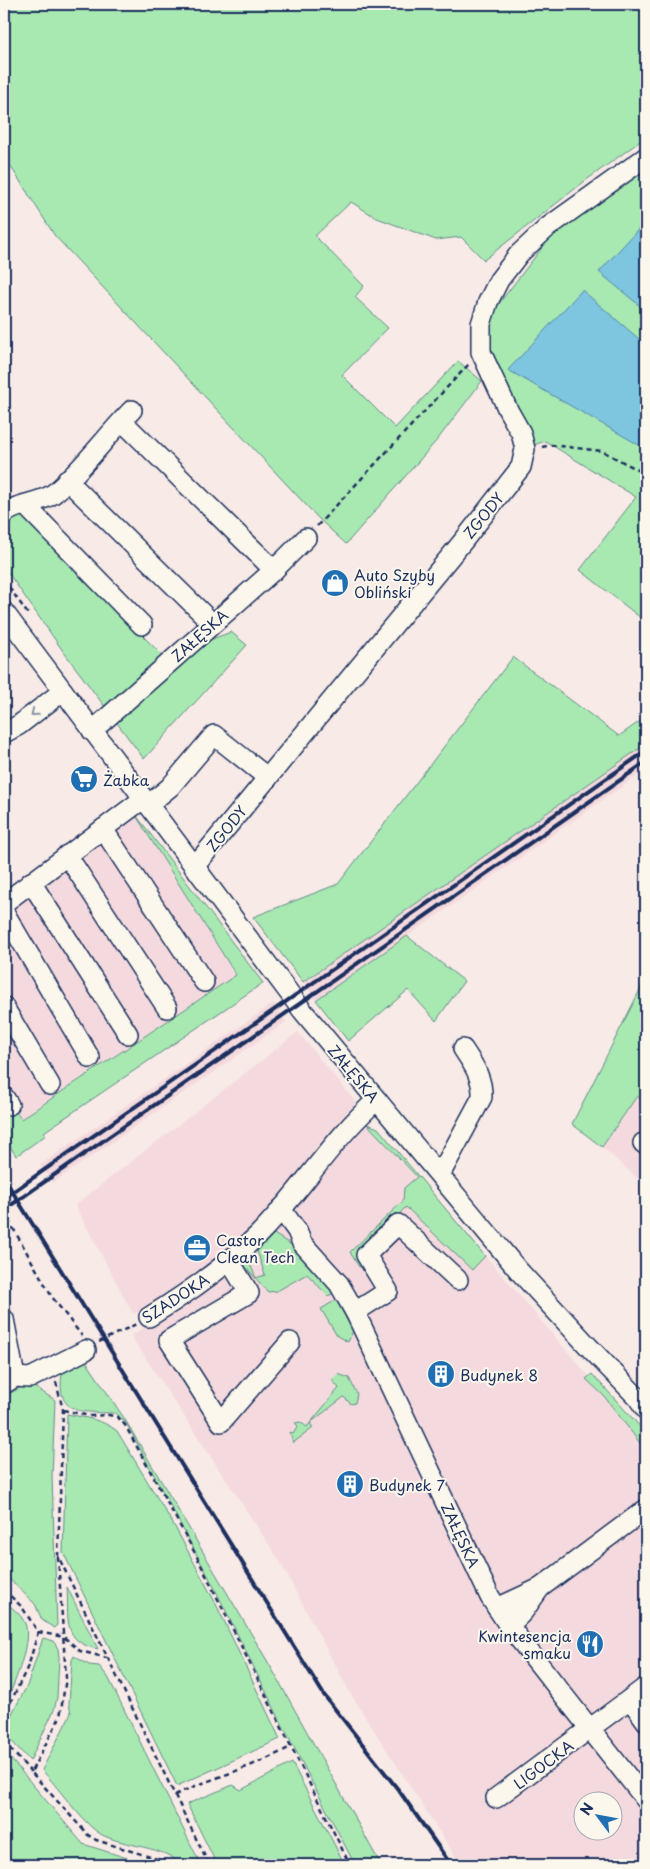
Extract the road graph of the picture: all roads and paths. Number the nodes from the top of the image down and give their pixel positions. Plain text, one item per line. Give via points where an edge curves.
1 (646, 157) edge
2 (481, 352) junction
3 (525, 448) junction
4 (646, 474) edge
5 (67, 480) junction
6 (11, 508) edge
7 (306, 538) joint
8 (274, 570) junction
9 (4, 612) edge
10 (212, 623) junction
11 (142, 625) dead end
12 (63, 691) junction
13 (92, 732) junction
14 (4, 733) edge
15 (268, 778) junction
16 (146, 802) junction
17 (103, 829) junction
18 (67, 855) junction
19 (194, 867) junction
20 (32, 882) junction
21 (4, 903) edge
22 (4, 912) edge
23 (204, 982) dead end
24 (4, 1007) edge
25 (167, 1008) dead end
26 (128, 1034) dead end
27 (463, 1049) dead end
28 (90, 1058) dead end
29 (50, 1085) dead end
30 (377, 1100) junction
31 (440, 1175) junction
32 (4, 1212) edge
33 (275, 1215) junction
34 (229, 1260) junction
35 (458, 1280) dead end
36 (355, 1312) junction
37 (148, 1317) joint
38 (4, 1319) edge
39 (290, 1342) dead end
40 (89, 1348) junction
41 (52, 1369) junction
42 (10, 1380) edge
43 (643, 1403) edge
44 (63, 1410) junction
45 (646, 1510) edge
46 (58, 1556) junction
47 (540, 1588) junction
48 (4, 1590) edge
49 (497, 1608) junction
50 (509, 1626) junction
51 (38, 1632) junction
52 (64, 1637) junction
53 (107, 1658) junction
54 (646, 1687) edge
55 (630, 1699) junction
56 (4, 1716) edge
57 (646, 1721) edge
58 (590, 1729) junction
59 (4, 1742) edge
60 (290, 1747) junction
61 (31, 1772) junction
62 (175, 1795) junction
63 (496, 1798) dead end
64 (646, 1800) edge
65 (170, 1863) dead end
66 (209, 1865) edge
67 (350, 1865) edge

1 - 2 street via 548,227 519,254 498,280 488,302 481,324
2 - 3 street via 521,433
2 - 7 path
3 - 4 path via 551,445 602,451
3 - 15 street, ZGODY via 521,466 511,480
5 - 6 street via 53,494
5 - 8 street via 127,415
5 - 10 street
6 - 11 street
7 - 8 street, ZAŁĘSKA
8 - 10 street, ZAŁĘSKA
9 - 12 street, ZAŁĘSKA
10 - 13 street, ZAŁĘSKA
12 - 13 street, ZAŁĘSKA
12 -> 14 street
13 - 16 street, ZAŁĘSKA
15 - 16 street via 214,735 170,787
15 - 19 street, ZGODY
16 - 17 street
16 - 19 street, ZAŁĘSKA
17 - 18 street
17 - 23 street
18 - 20 street
18 - 25 street
19 - 30 street, ZAŁĘSKA via 302,1010
20 - 21 street
20 - 26 street
22 - 28 street
24 - 29 street
27 - 31 street via 478,1073 482,1097
30 - 31 street, ZAŁĘSKA
30 - 33 street, SZADOKA via 339,1138
31 - 43 street, ZAŁĘSKA via 519,1270
32 - 40 path via 52,1297
33 - 34 street, SZADOKA
33 - 36 street, ZAŁĘSKA via 297,1231 302,1243 330,1272
34 - 37 street, SZADOKA via 194,1289
34 - 39 street via 249,1292 169,1340 221,1422
35 - 36 street via 398,1224 366,1255 388,1291
36 - 49 street, ZAŁĘSKA
37 - 40 path, SZADOKA
38 - 42 street
40 - 41 street
41 - 42 street via 30,1378
41 - 44 path
44 - 46 path
44 - 60 path via 90,1416 109,1415 126,1425 196,1555
45 - 47 street
46 - 52 path
46 - 53 path
47 - 49 street
47 - 50 street
48 - 51 path via 22,1607
49 - 50 street, ZAŁĘSKA
50 - 58 street
51 - 52 path
51 - 56 path via 30,1664
52 - 53 path via 80,1651
52 - 61 path via 66,1678 60,1717
53 - 62 path
54 - 55 street, LIGOCKA
55 - 57 street
55 - 58 street, LIGOCKA
58 - 63 street, LIGOCKA
58 - 64 street
59 - 61 path
60 - 62 path via 272,1758
60 - 67 path
61 - 65 path via 88,1835
62 - 66 path

